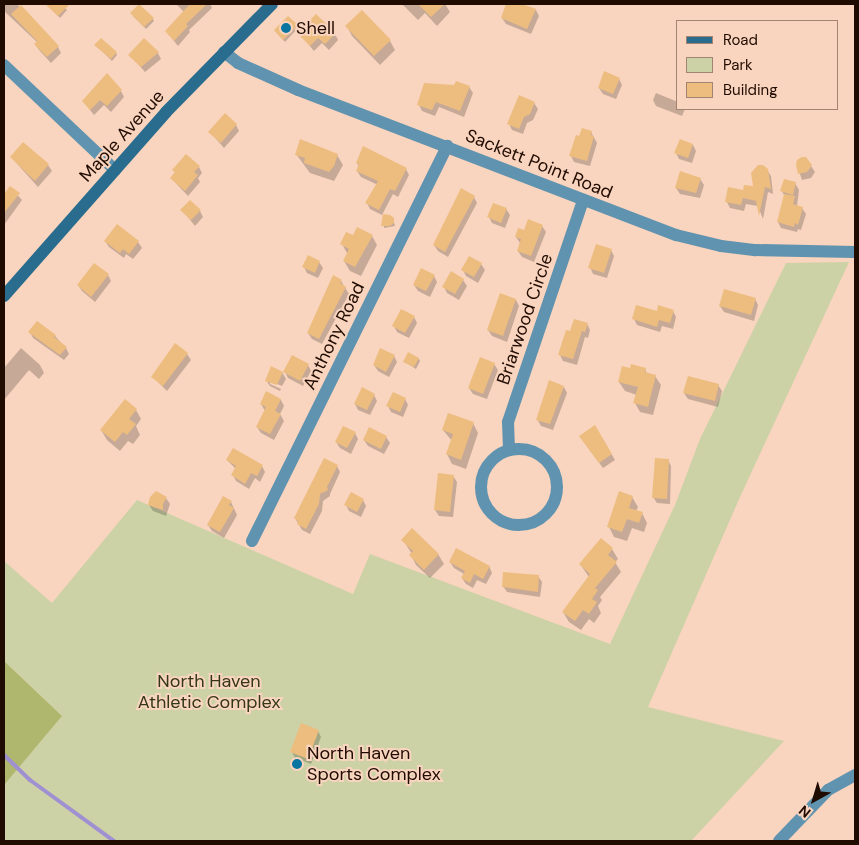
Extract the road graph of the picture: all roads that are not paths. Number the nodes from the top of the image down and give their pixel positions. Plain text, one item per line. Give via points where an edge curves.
1 (272, 4) edge
2 (224, 52) junction
3 (4, 65) edge
4 (447, 146) junction
5 (115, 170) junction
6 (583, 200) junction
7 (855, 252) edge
8 (4, 296) edge
9 (509, 450) junction
10 (252, 541) dead end
11 (855, 775) edge
12 (780, 841) edge

1 - 2 main road, Maple Avenue
2 - 4 street, Sackett Point Road via 238,63 298,90
2 - 5 main road, Maple Avenue
3 - 5 street
4 - 6 street, Sackett Point Road
4 - 10 street, Anthony Road
5 - 8 main road, Maple Avenue
6 - 7 street, Sackett Point Road via 658,228 721,246 779,252
6 - 9 street, Briarwood Circle via 508,422
9 - 9 street via 488,465 481,487 484,499 498,518 521,525 532,523 552,506 557,494 557,481 553,469 544,459 533,452
11 - 12 street via 828,790

